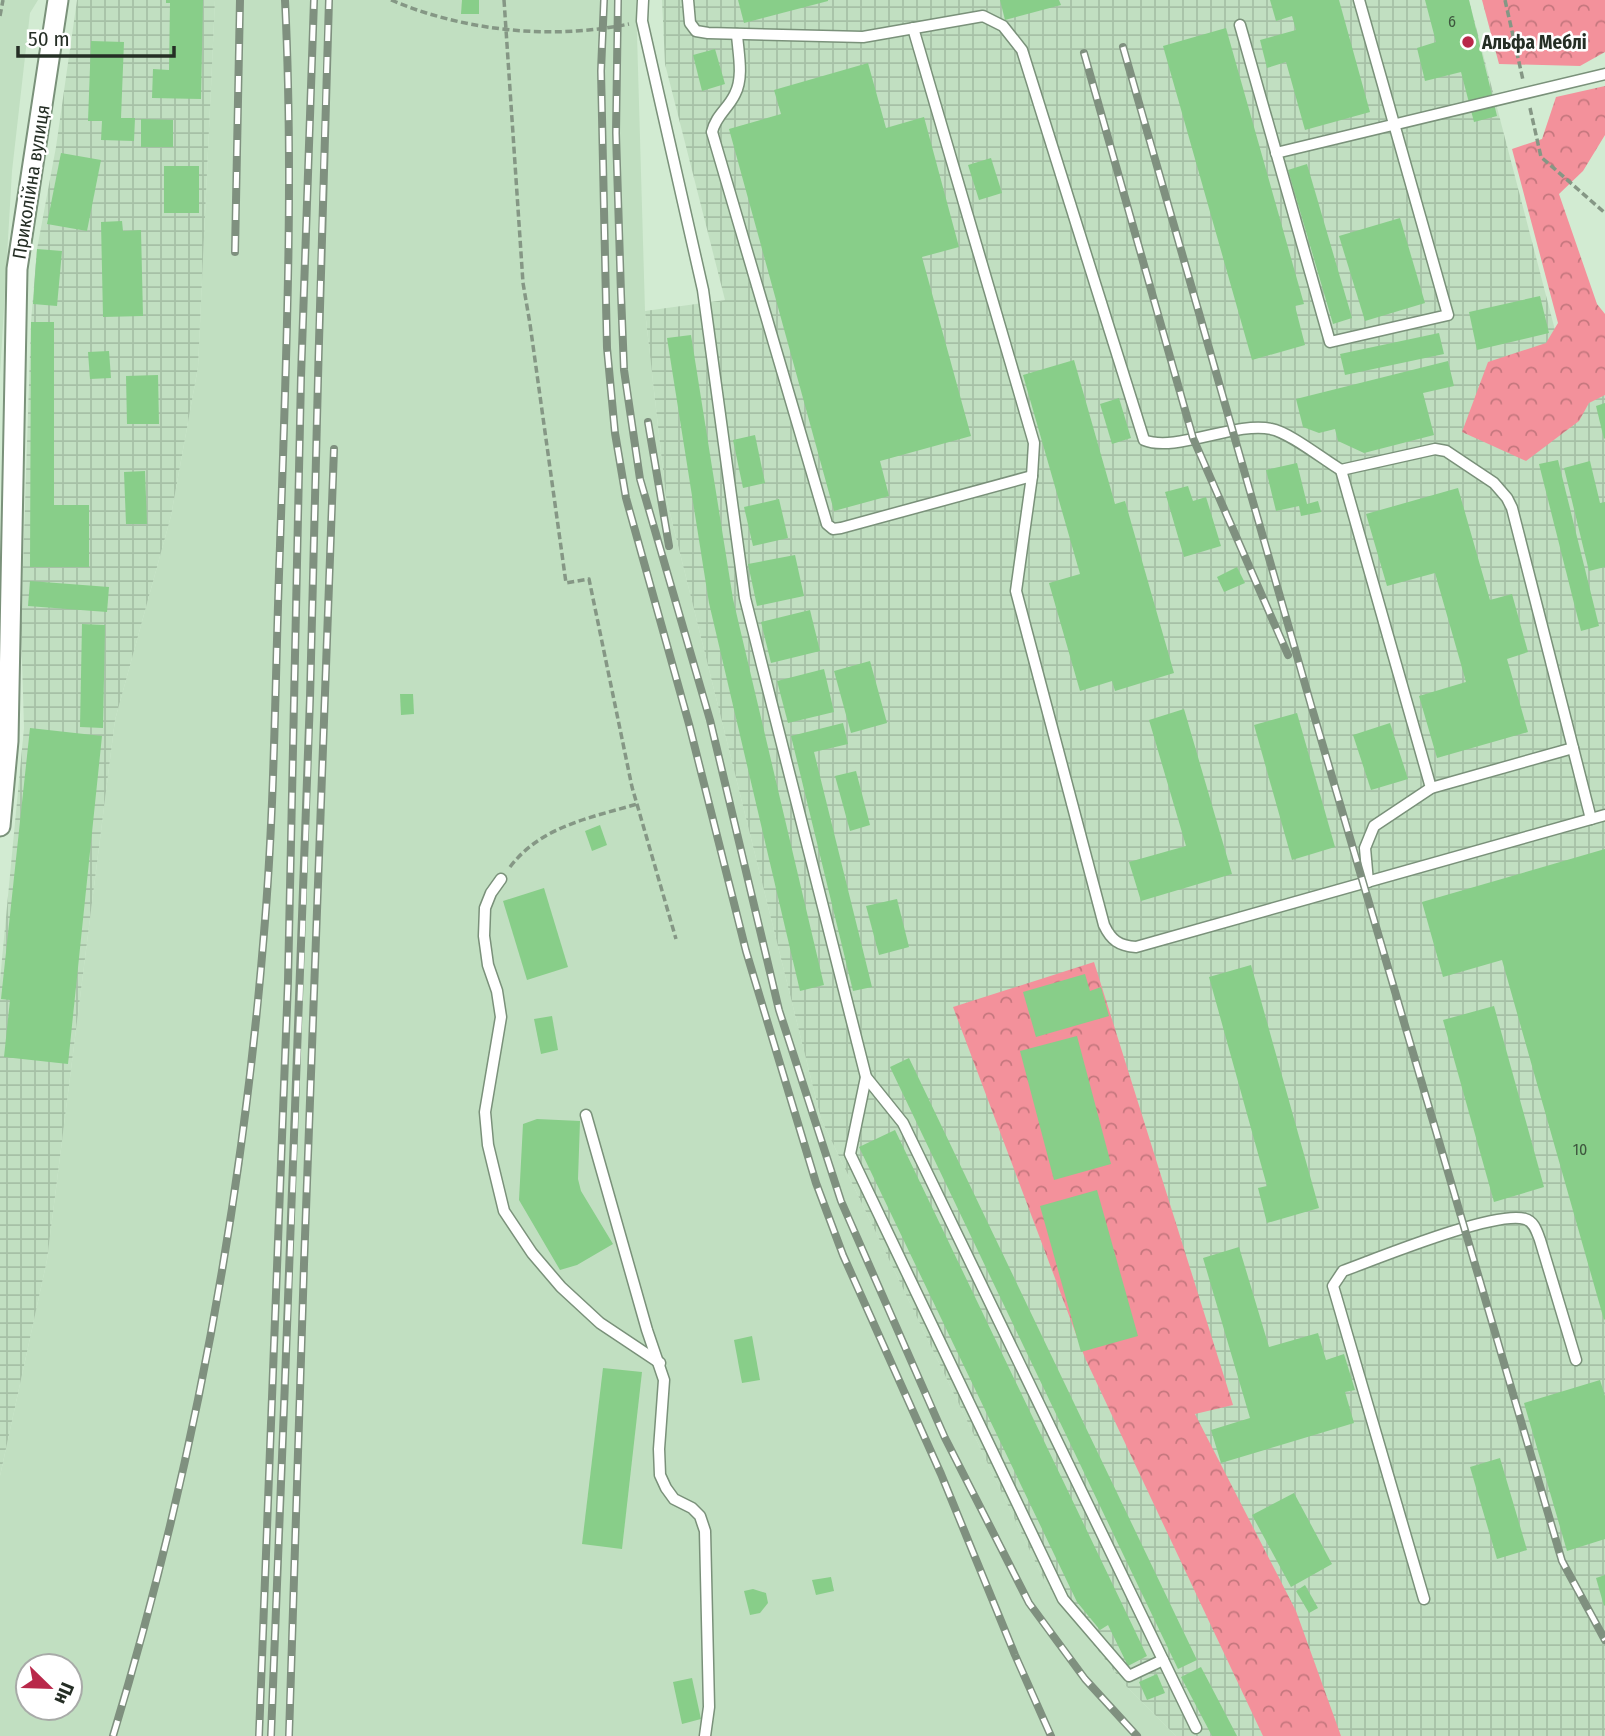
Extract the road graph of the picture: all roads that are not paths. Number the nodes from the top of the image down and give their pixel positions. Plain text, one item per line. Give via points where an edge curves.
1 (58, 0) edge
2 (643, 0) edge
3 (688, 0) edge
4 (1359, 0) edge
5 (1240, 25) dead end
6 (913, 27) junction
7 (737, 34) junction
8 (1605, 74) edge
9 (1276, 153) junction
10 (1341, 470) junction
11 (1032, 476) junction
12 (5, 687) edge
13 (1573, 748) junction
14 (1431, 788) junction
15 (1605, 815) edge
16 (1591, 819) junction
17 (0, 826) edge
18 (502, 879) road end
19 (1368, 882) junction
20 (866, 1077) junction
21 (586, 1115) dead end
22 (1577, 1360) dead end
23 (660, 1363) junction
24 (1424, 1599) dead end
25 (1163, 1660) junction
26 (1196, 1728) dead end
27 (705, 1736) edge

1 - 12 street, Приколійна вулиця via 17,269
2 - 20 lane via 642,21 703,290 745,598
3 - 7 lane via 695,31
4 - 9 lane via 1448,315 1330,342
5 - 9 lane
6 - 7 lane via 863,37
6 - 10 lane via 983,16 1003,26 1022,50 1144,440 1160,444 1274,429
6 - 11 lane via 1034,443
7 - 11 lane via 739,84 712,132 827,524 841,528
8 - 9 lane
10 - 13 lane via 1435,449 1455,456 1502,490 1512,508
10 - 14 lane
11 - 19 lane via 1016,591 1109,937 1122,946 1136,947
12 - 17 street, Приколійна вулиця via 8,741
13 - 14 lane
13 - 16 lane
14 - 19 lane via 1374,826 1365,848
15 - 16 lane
16 - 19 lane
18 - 23 lane via 485,908 488,965 501,1017 485,1112 504,1211 561,1287 600,1323
20 - 25 lane via 903,1124
20 - 25 lane via 850,1154 1063,1598 1129,1676
21 - 23 lane
22 - 24 lane via 1540,1240 1534,1225 1525,1219 1464,1227 1343,1271 1333,1286
23 - 27 lane via 664,1380 660,1475 674,1499 700,1516 705,1531 709,1707
25 - 26 lane

